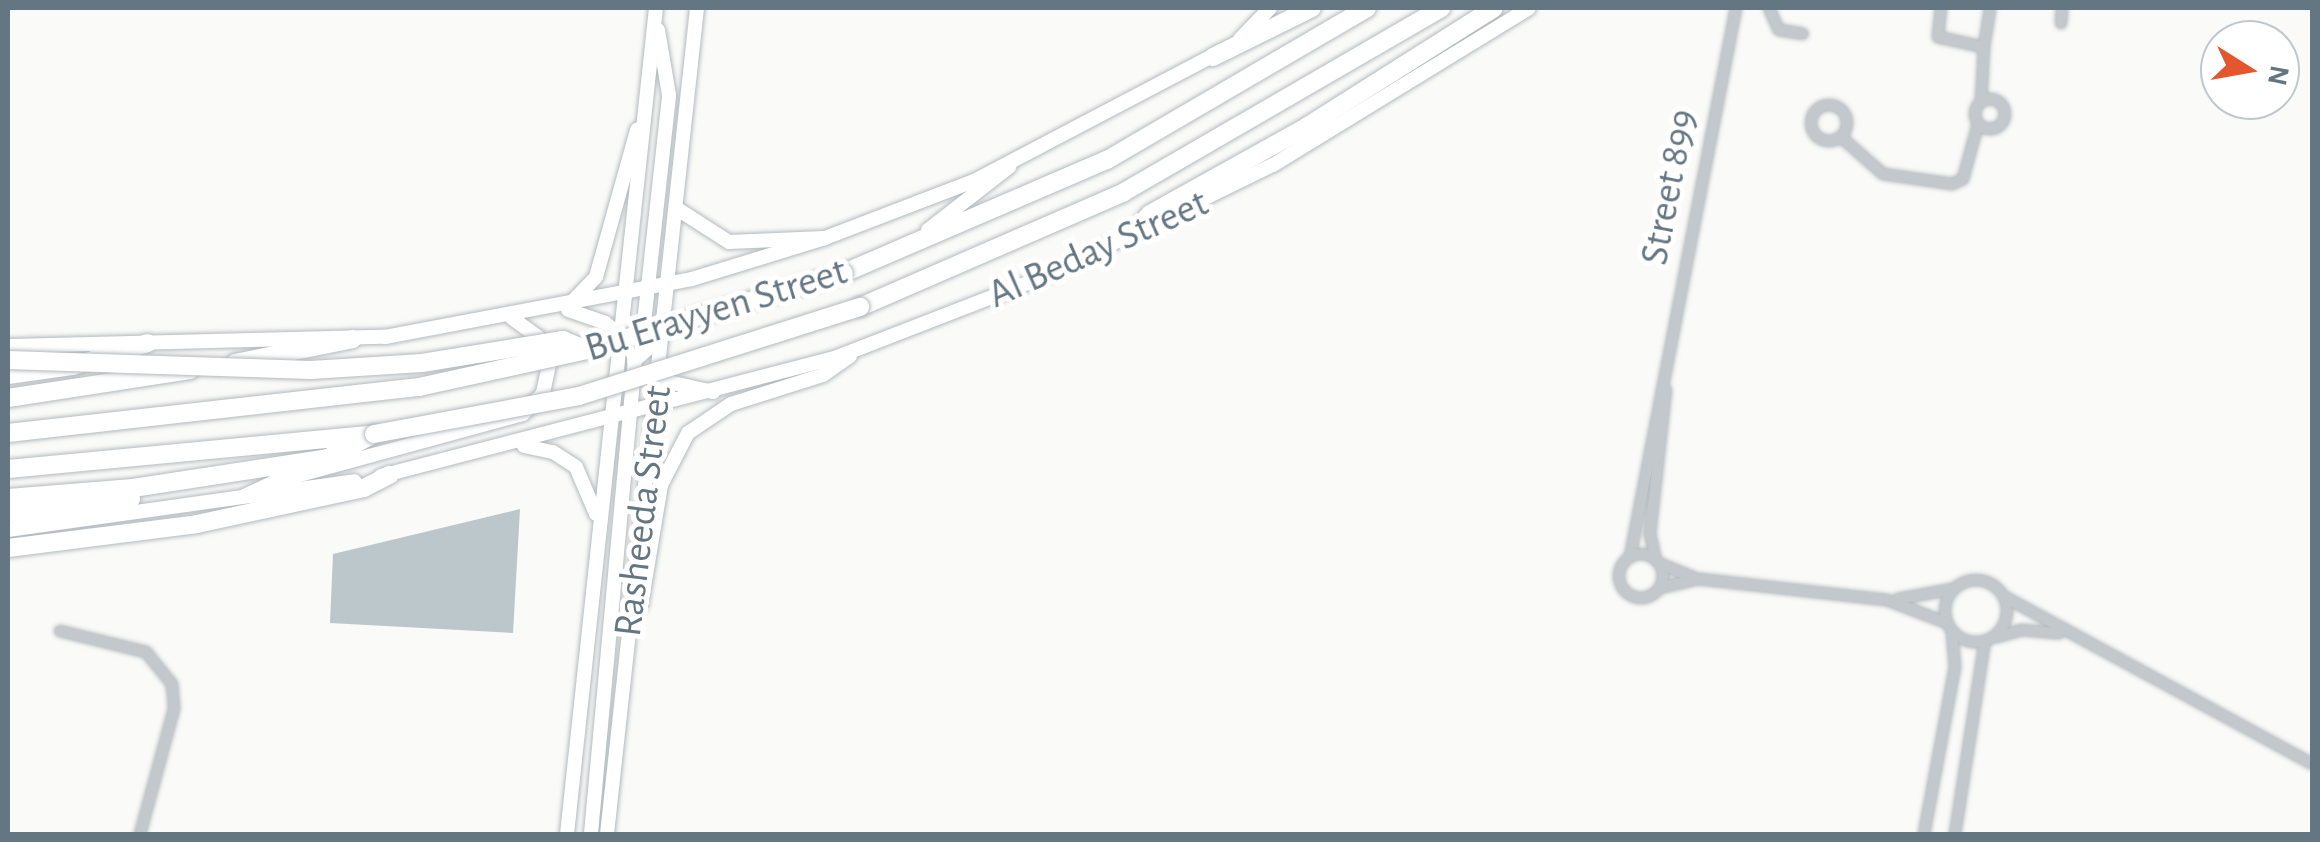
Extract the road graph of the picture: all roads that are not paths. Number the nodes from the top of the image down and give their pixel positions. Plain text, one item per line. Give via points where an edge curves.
1 (697, 8) edge
2 (1270, 8) edge
3 (1312, 8) edge
4 (1368, 8) edge
5 (1441, 8) edge
6 (1494, 8) edge
7 (1529, 8) edge
8 (1736, 8) edge
9 (1769, 8) edge
10 (1940, 8) edge
11 (1990, 8) edge
12 (2062, 8) edge
13 (656, 14) edge
14 (2061, 23) dead end
15 (1803, 34) dead end
16 (1984, 48) junction
17 (1214, 58) junction
18 (1981, 102) junction
19 (642, 121) junction
20 (1978, 124) junction
21 (1841, 137) dead end
22 (1014, 163) junction
23 (679, 210) junction
24 (1133, 233) junction
25 (825, 238) junction
26 (670, 284) junction
27 (647, 290) junction
28 (624, 294) junction
29 (562, 309) junction
30 (512, 318) junction
31 (664, 332) junction
32 (620, 334) junction
33 (353, 339) junction
34 (148, 344) junction
35 (8, 346) edge
36 (587, 350) junction
37 (853, 352) junction
38 (638, 355) junction
39 (8, 360) edge
40 (8, 375) edge
41 (659, 380) junction
42 (1665, 380) junction
43 (720, 393) junction
44 (8, 398) edge
45 (655, 410) junction
46 (633, 415) junction
47 (609, 422) junction
48 (8, 434) edge
49 (374, 434) junction
50 (519, 445) junction
51 (266, 467) junction
52 (8, 469) edge
53 (390, 475) junction
54 (8, 498) edge
55 (236, 502) junction
56 (8, 514) edge
57 (598, 522) junction
58 (8, 530) edge
59 (8, 548) edge
60 (1630, 557) junction
61 (1657, 562) junction
62 (1699, 580) junction
63 (1659, 588) junction
64 (1954, 589) junction
65 (2005, 598) junction
66 (1887, 600) junction
67 (1950, 627) junction
68 (60, 630) dead end
69 (2064, 634) junction
70 (1988, 640) junction
71 (614, 753) junction
72 (2312, 764) edge
73 (140, 834) edge
74 (567, 834) edge
75 (592, 834) edge
76 (607, 834) edge
77 (1924, 834) edge
78 (1955, 834) edge

1 - 23 main road, Rasheeda Street
2 - 17 main road
3 - 17 highway
4 - 36 highway, Bu Erayyen Street, bridge via 1134,146 1026,200 844,273
5 - 49 highway, Bu Erayyen Street, bridge via 1138,185 860,307 579,396
6 - 24 highway via 1306,127 1150,214
7 - 24 main road, Al Beday Street via 1274,166
8 - 42 street, Street 899
9 - 15 street via 1778,30
10 - 16 street via 1938,37
11 - 16 street
12 - 14 street
13 - 19 main road, Rasheeda Street
13 - 27 main road via 669,96
16 - 18 street
17 - 22 main road, Bu Erayyen Street
18 - 20 street
18 - 20 street via 1999,102 2005,115 1998,128
19 - 28 main road, Rasheeda Street
19 - 29 main road via 630,144 596,277
20 - 21 street via 1962,179 1952,184 1883,174
22 - 25 main road, Bu Erayyen Street
22 - 31 main road via 974,200 906,242
23 - 25 main road via 728,242
23 - 26 main road, Rasheeda Street
24 - 37 main road, Al Beday Street
25 - 26 main road, Bu Erayyen Street
26 - 27 main road, Bu Erayyen Street
26 - 31 main road, Rasheeda Street
27 - 28 main road, Bu Erayyen Street
27 - 38 main road
28 - 29 main road, Bu Erayyen Street
28 - 32 main road, Rasheeda Street
29 - 30 main road, Bu Erayyen Street
29 - 32 main road
30 - 33 main road, Bu Erayyen Street
30 - 55 main road via 538,338 549,365 543,394 523,414 274,482
31 - 38 main road
31 - 41 main road, Rasheeda Street
32 - 38 main road
32 - 47 main road, Rasheeda Street
33 - 34 main road, Bu Erayyen Street
33 - 44 highway
34 - 35 main road, Bu Erayyen Street
34 - 40 highway via 73,366
36 - 39 highway, bridge via 562,340 333,370
36 - 48 highway, Bu Erayyen Street, bridge via 352,398
37 - 43 main road, Al Beday Street
37 - 71 main road via 824,375 708,416 669,460
38 - 41 main road via 642,371
38 - 46 main road
38 - 47 main road
41 - 43 main road
41 - 45 main road, Rasheeda Street
42 - 60 street, Street 899
42 - 61 street, Street 899 via 1650,534
43 - 45 main road, Al Beday Street
45 - 46 main road, Al Beday Street
45 - 71 main road, Rasheeda Street
46 - 47 main road, Bu Erayyen Street
46 - 75 main road
47 - 50 main road, Bu Erayyen Street
47 - 57 main road, Rasheeda Street
49 - 51 highway, Bu Erayyen Street via 340,455
49 - 52 highway
50 - 53 main road, Bu Erayyen Street
50 - 57 main road via 553,452 576,467
51 - 54 highway
51 - 56 highway via 186,490
53 - 55 main road, Bu Erayyen Street
53 - 59 highway via 364,488 197,524
55 - 58 main road, Bu Erayyen Street
57 - 74 main road, Rasheeda Street
60 - 61 street
60 - 63 street via 1619,574 1627,594 1642,598
61 - 62 street
61 - 63 street
62 - 63 street
62 - 66 street
64 - 65 street via 1981,579
64 - 66 street
64 - 67 street via 1946,605
65 - 69 street
65 - 70 street via 2004,626
66 - 67 street
67 - 70 street via 1964,640
67 - 77 street via 1954,667
68 - 73 street via 146,652 172,684 174,710
69 - 70 street via 2022,630
69 - 72 street
70 - 78 street
71 - 76 main road, Rasheeda Street

